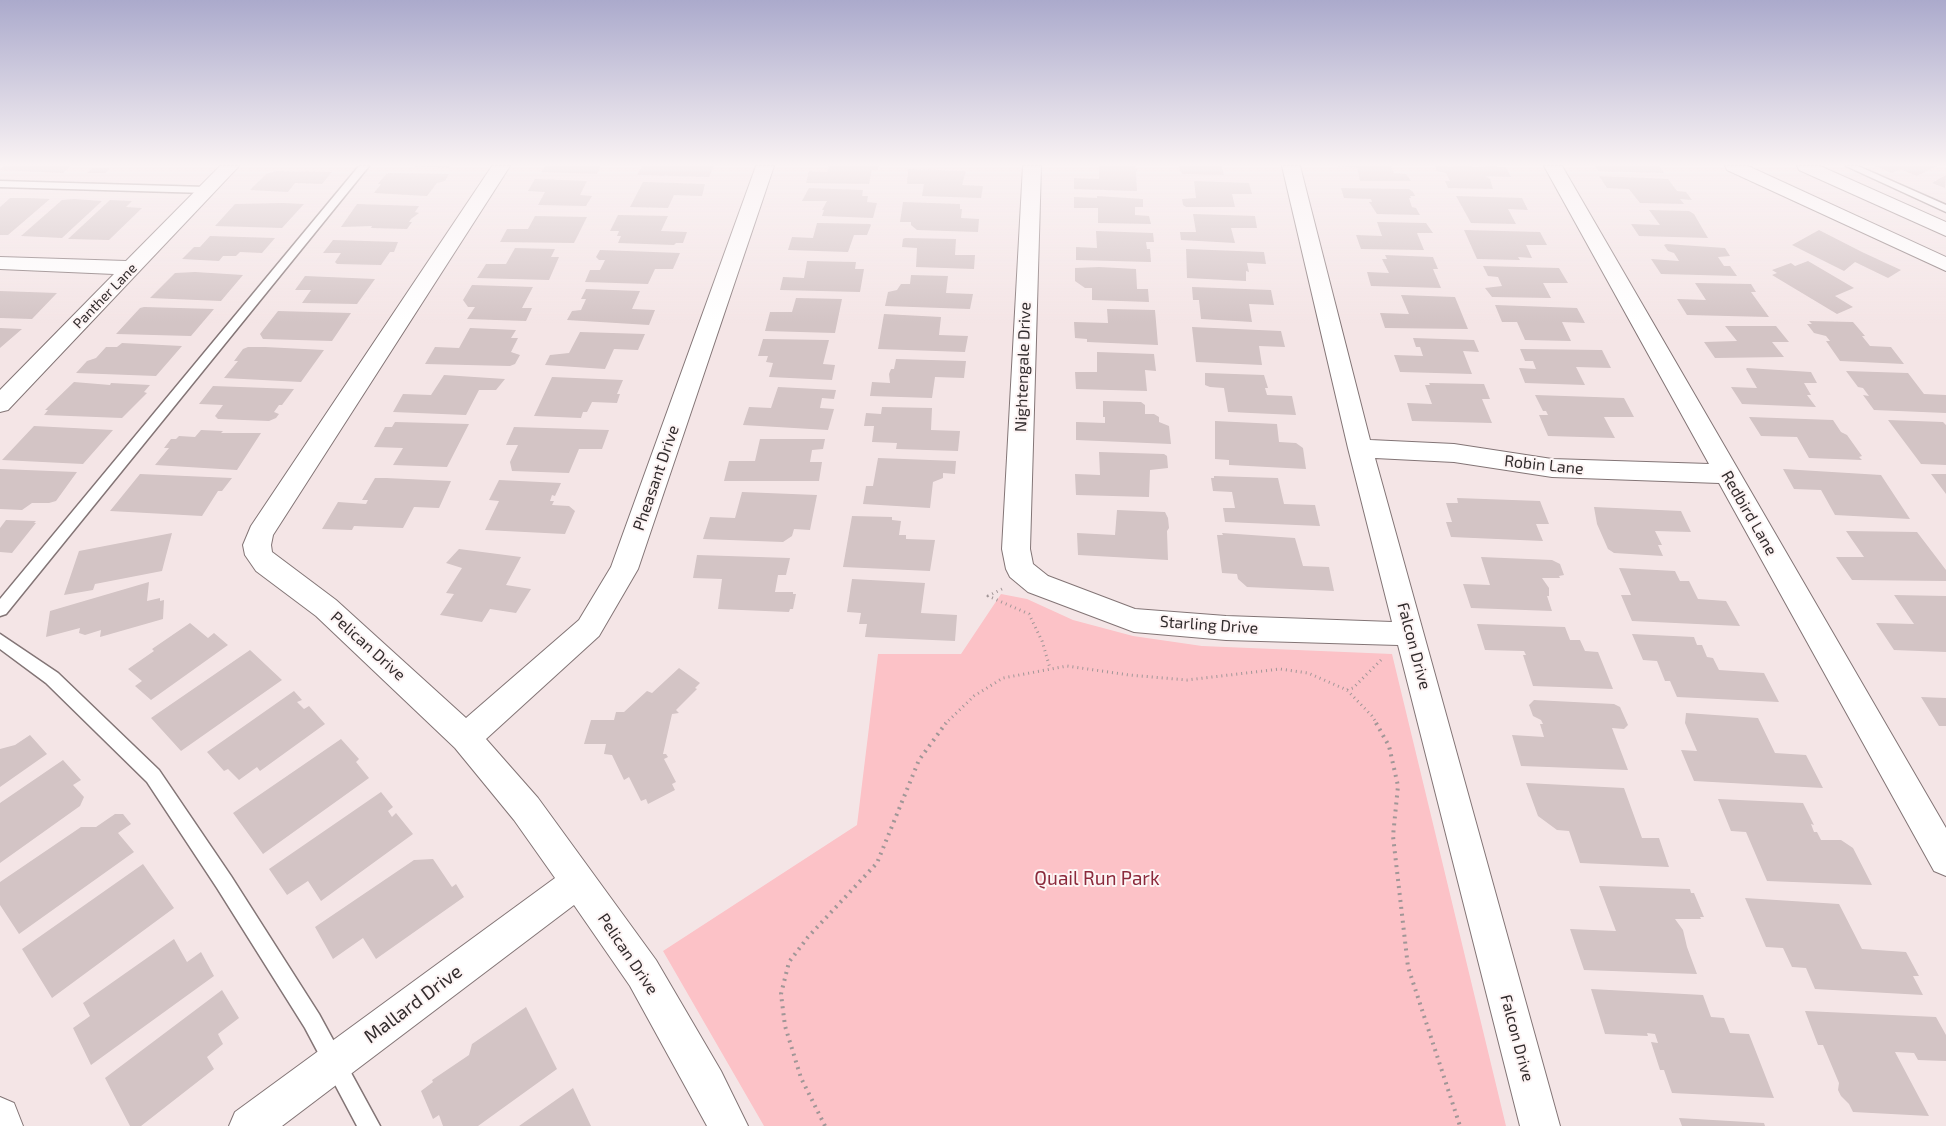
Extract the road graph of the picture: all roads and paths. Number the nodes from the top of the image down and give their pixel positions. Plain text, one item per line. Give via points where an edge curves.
1 (179, 219) edge
2 (321, 219) edge
3 (466, 219) edge
4 (747, 219) edge
5 (1030, 219) edge
6 (1304, 219) edge
7 (1583, 219) edge
8 (1847, 219) edge
9 (1921, 219) edge
10 (1946, 230) edge
11 (0, 263) edge
12 (1946, 265) edge
13 (132, 268) junction
14 (0, 404) edge
15 (1360, 448) junction
16 (1727, 474) junction
17 (1024, 573) junction
18 (0, 610) edge
19 (1411, 634) junction
20 (0, 640) edge
21 (1050, 668) junction
22 (1347, 690) junction
23 (466, 738) junction
24 (1946, 860) edge
25 (577, 882) junction
26 (334, 1063) junction
27 (0, 1117) edge
28 (3, 1126) edge
29 (249, 1126) edge
30 (369, 1126) edge
31 (728, 1126) edge
32 (824, 1126) edge
33 (1460, 1126) edge
34 (1540, 1126) edge

1 - 13 street, Panther Lane
2 - 18 lane
3 - 23 street, Pelican Drive via 260,533 257,545 266,564 326,608
4 - 23 street, Pheasant Drive via 624,569 589,628
5 - 17 street, Nightengale Drive via 1016,549
6 - 15 street, Falcon Drive
7 - 16 street, Redbird Lane
8 - 12 street
9 - 10 street
11 - 13 street
13 - 14 street, Panther Lane
15 - 16 street, Robin Lane via 1454,453 1552,468
15 - 19 street, Falcon Drive
16 - 24 street, Redbird Lane
17 - 19 street, Starling Drive via 1038,584 1134,620 1226,628
17 - 21 path via 988,596 1029,614
19 - 22 path
19 - 34 street, Falcon Drive
20 - 26 lane via 52,678 153,776 312,1021
21 - 22 path via 1067,666 1187,680 1280,669 1308,673
21 - 32 path via 1003,678 974,696 944,725 918,760 877,863 789,962 781,994 785,1026 801,1078
22 - 33 path via 1372,716 1389,746 1398,786 1392,836 1408,967
23 - 25 street, Pelican Drive via 526,809
25 - 26 street, Mallard Drive
25 - 31 street, Pelican Drive via 643,973
26 - 29 street, Mallard Drive
26 - 30 lane
27 - 28 street

